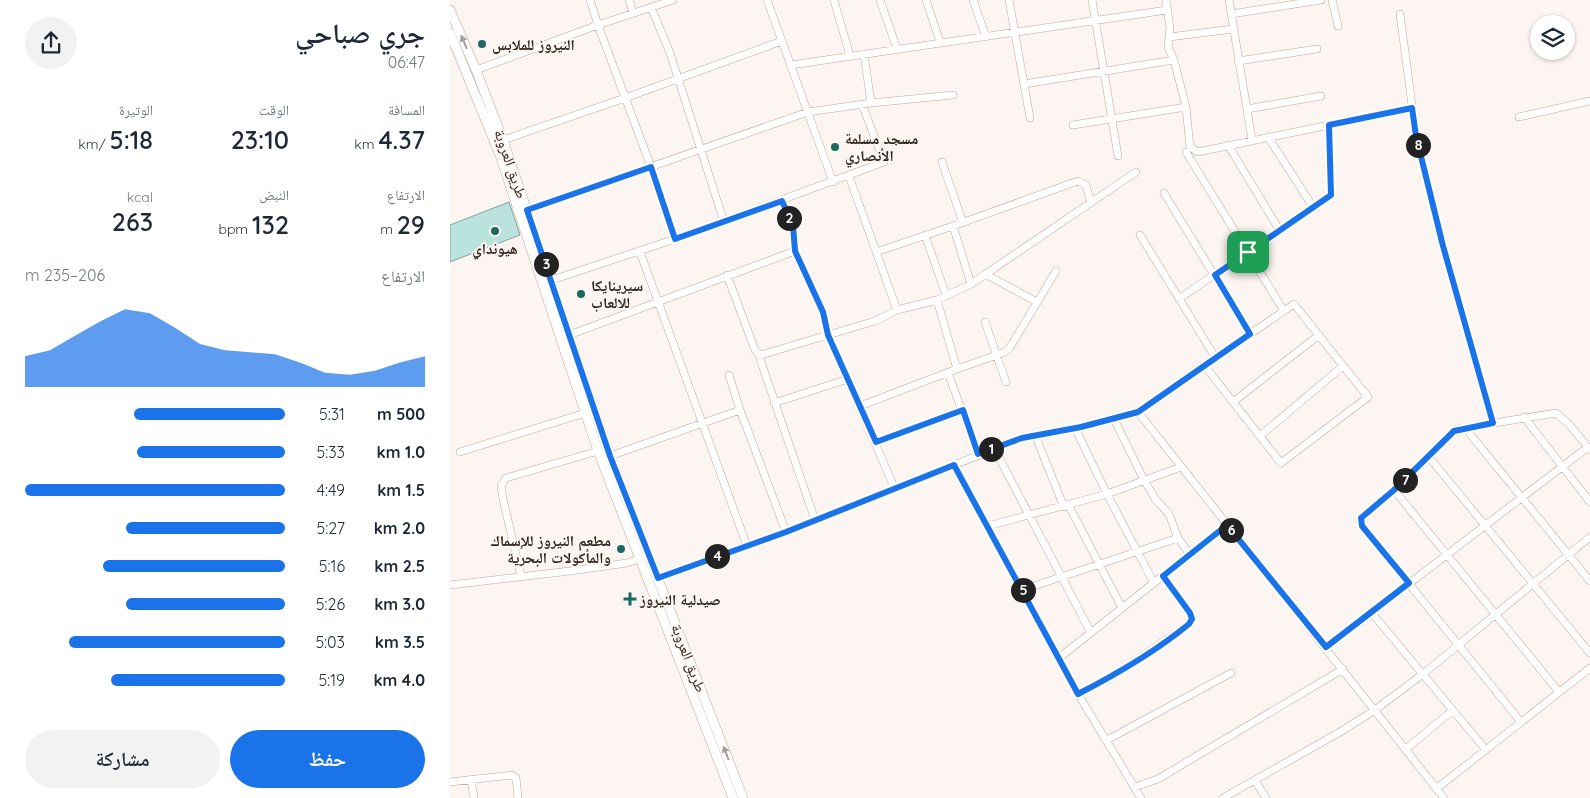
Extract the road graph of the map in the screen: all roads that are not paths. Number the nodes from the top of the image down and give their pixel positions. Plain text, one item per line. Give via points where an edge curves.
1 (590, 0) edge
2 (629, 0) edge
3 (673, 0) edge
4 (767, 0) edge
5 (834, 0) edge
6 (880, 0) edge
7 (926, 0) edge
8 (973, 0) edge
9 (1009, 0) edge
10 (1092, 0) edge
11 (1166, 0) edge
12 (1229, 0) edge
13 (1321, 0) edge
14 (1332, 0) edge
15 (651, 7) junction
16 (450, 10) edge
17 (1167, 10) junction
18 (633, 13) junction
19 (1231, 14) junction
20 (1400, 14) dead end
21 (1096, 22) junction
22 (598, 25) junction
23 (1338, 26) dead end
24 (1233, 29) junction
25 (450, 33) edge
26 (1015, 34) junction
27 (986, 37) junction
28 (1169, 37) junction
29 (782, 41) junction
30 (940, 42) junction
31 (897, 49) junction
32 (1317, 49) dead end
33 (864, 54) junction
34 (850, 56) junction
35 (1174, 60) junction
36 (1238, 61) junction
37 (791, 65) junction
38 (476, 70) junction
39 (1103, 70) junction
40 (678, 79) junction
41 (1024, 84) junction
42 (953, 95) dead end
43 (1321, 96) dead end
44 (625, 98) junction
45 (1590, 100) edge
46 (871, 103) junction
47 (862, 104) junction
48 (1186, 107) junction
49 (1412, 108) junction
50 (1247, 109) junction
51 (808, 112) junction
52 (1519, 117) dead end
53 (1030, 118) dead end
54 (1112, 120) junction
55 (1073, 125) dead end
56 (1329, 125) junction
57 (1268, 137) junction
58 (503, 140) junction
59 (1252, 140) junction
60 (1228, 145) junction
61 (701, 149) junction
62 (1186, 152) dead end
63 (504, 154) junction
64 (1118, 156) dead end
65 (942, 162) dead end
66 (651, 167) junction
67 (1136, 172) dead end
68 (849, 176) junction
69 (833, 182) junction
70 (1164, 192) dead end
71 (782, 201) junction
72 (1091, 203) junction
73 (1313, 207) junction
74 (527, 210) junction
75 (724, 222) junction
76 (963, 223) junction
77 (952, 226) junction
78 (1280, 230) junction
79 (925, 235) junction
80 (1140, 235) dead end
81 (675, 239) junction
82 (795, 251) junction
83 (640, 252) junction
84 (876, 252) junction
85 (1248, 252) junction
86 (1056, 271) dead end
87 (985, 274) junction
88 (728, 275) junction
89 (1215, 275) junction
90 (552, 280) junction
91 (971, 284) junction
92 (946, 295) junction
93 (1180, 298) junction
94 (937, 300) junction
95 (658, 302) junction
96 (1037, 302) junction
97 (897, 310) junction
98 (1284, 311) junction
99 (985, 322) dead end
100 (1250, 334) junction
101 (569, 335) junction
102 (828, 335) junction
103 (1319, 335) junction
104 (758, 354) junction
105 (997, 355) junction
106 (1215, 357) junction
107 (1204, 365) junction
108 (1343, 366) junction
109 (957, 369) junction
110 (948, 373) junction
111 (729, 375) dead end
112 (848, 379) junction
113 (1006, 382) dead end
114 (1233, 402) junction
115 (774, 403) junction
116 (860, 406) junction
117 (740, 410) junction
118 (963, 410) junction
119 (1138, 412) junction
120 (585, 413) junction
121 (1524, 418) junction
122 (1114, 420) junction
123 (1493, 423) junction
124 (701, 424) junction
125 (1075, 428) junction
126 (1465, 428) junction
127 (1035, 435) junction
128 (1260, 436) junction
129 (876, 442) junction
130 (994, 448) junction
131 (1589, 449) edge
132 (598, 451) junction
133 (460, 452) dead end
134 (978, 454) junction
135 (610, 456) junction
136 (1428, 456) junction
137 (954, 465) junction
138 (1562, 466) junction
139 (1181, 467) junction
140 (1144, 480) junction
141 (895, 489) junction
142 (1394, 490) junction
143 (1107, 494) junction
144 (1522, 497) junction
145 (1590, 502) edge
146 (1067, 506) junction
147 (1030, 516) junction
148 (815, 520) junction
149 (1227, 525) junction
150 (988, 526) junction
151 (1484, 526) junction
152 (786, 532) junction
153 (1178, 538) junction
154 (1590, 538) edge
155 (748, 546) junction
156 (1137, 552) junction
157 (1448, 554) junction
158 (1190, 555) junction
159 (1569, 555) junction
160 (645, 557) junction
161 (1100, 564) junction
162 (521, 576) junction
163 (1163, 576) junction
164 (1062, 577) junction
165 (658, 578) junction
166 (1590, 581) edge
167 (1154, 583) junction
168 (1409, 583) junction
169 (450, 585) edge
170 (1533, 585) junction
171 (1022, 590) junction
172 (1122, 608) junction
173 (1371, 612) junction
174 (1495, 614) junction
175 (1091, 633) junction
176 (1459, 644) junction
177 (1326, 647) junction
178 (1590, 653) edge
179 (1059, 658) junction
180 (1590, 668) edge
181 (1343, 669) junction
182 (1231, 673) dead end
183 (1423, 674) junction
184 (1559, 692) junction
185 (1078, 694) junction
186 (1375, 710) junction
187 (1452, 711) junction
188 (1521, 722) junction
189 (1107, 740) junction
190 (1406, 749) junction
191 (1486, 750) junction
192 (471, 779) junction
193 (1255, 781) junction
194 (450, 782) edge
195 (1135, 786) junction
196 (1436, 789) junction
197 (1227, 797) edge
198 (474, 798) edge
199 (518, 798) edge
200 (733, 798) edge
201 (743, 798) edge
202 (1141, 798) edge
203 (1266, 798) edge
204 (1444, 798) edge

1 - 22 street
2 - 18 street
3 - 15 street
4 - 29 street
5 - 34 street
6 - 31 street
7 - 30 street
8 - 27 street
9 - 26 street
10 - 21 street
11 - 17 street
12 - 19 street
13 - 19 street
14 - 23 street
15 - 18 street
15 - 40 street
38 -> 16 main road, طريق العروبة
17 - 21 street
17 - 28 street
18 - 22 street
19 - 24 street
20 - 49 street
21 - 26 street
21 - 39 street
22 - 38 street
22 - 44 street
24 - 28 street
24 - 36 street
25 - 63 main road
26 - 27 street
26 - 41 street
27 - 30 street
28 - 35 street via 1168,47
29 - 37 street
29 - 40 street
30 - 31 street
31 - 33 street
32 - 36 street
33 - 34 street
33 - 46 street
34 - 37 street
35 - 39 street
35 - 48 street
36 - 50 street
37 - 51 street
38 - 58 main road, طريق العروبة
39 - 41 street
39 - 54 street
40 - 44 street
40 - 61 street
41 - 53 street
42 - 46 street
43 - 50 street
44 - 58 street
44 - 66 street
45 - 52 street
46 - 47 street
47 - 51 street
47 - 68 street via 884,162
48 - 54 street
48 - 60 street via 1193,150 1198,152
49 - 56 street
49 - 123 street via 1443,246
50 - 59 street
51 - 61 street
51 - 69 street
54 - 55 street
54 - 64 street
56 - 57 street
56 - 73 street via 1331,195
57 - 59 street
57 - 73 street
58 - 63 main road, طريق العروبة
59 - 60 street
60 - 78 street
61 - 66 street
61 - 75 street
62 - 85 street
63 - 74 main road, طريق العروبة
63 - 120 main road
65 - 76 street
66 - 74 street
66 - 81 street
67 - 72 street
68 - 69 street
68 - 84 street
69 - 71 street
70 - 89 street
71 - 75 street
71 - 82 street via 793,225
72 - 76 street via 1086,185 1078,181
72 - 87 street
73 - 78 street
74 - 90 main road, طريق العروبة
75 - 81 street
76 - 77 street
77 - 79 street
77 - 91 street
78 - 85 street
79 - 84 street
79 - 92 street
80 - 93 street
81 - 83 street
82 - 88 street
82 - 102 street via 823,312
83 - 90 street
83 - 95 street
84 - 97 street
85 - 89 street
85 - 98 street
86 - 96 street
87 - 91 street
87 - 96 street
88 - 95 street
88 - 104 street
89 - 93 street
89 - 100 street
90 - 101 main road, طريق العروبة
91 - 92 street
92 - 94 street
93 - 106 street
94 - 97 street
94 - 109 street
95 - 101 street
95 - 124 street
96 - 105 street via 1009,349
97 - 102 street
98 - 100 street
98 - 103 street via 1294,304
99 - 105 street
100 - 106 street
101 - 135 main road, طريق العروبة
102 - 104 street
102 - 112 street
103 - 108 street
103 - 114 street
104 - 115 street
105 - 109 street
105 - 113 street
106 - 107 street
107 - 114 street
107 - 119 street
108 - 128 street
108 - 128 street via 1368,397 1281,463
109 - 110 street
110 - 116 street
110 - 118 street
111 - 117 street
112 - 115 street
112 - 116 street
114 - 128 street
115 - 148 street
116 - 129 street
117 - 124 street
117 - 152 street
118 - 129 street
118 - 134 street
119 - 122 street
119 - 139 street
120 - 132 main road
120 - 133 street
121 - 123 street
121 - 131 street via 1556,413
121 - 138 street
122 - 125 street
122 - 140 street
123 - 126 street
124 - 135 street
124 - 155 street
125 - 127 street
125 - 143 street
126 - 136 street via 1454,431
126 - 144 street
127 - 130 street
127 - 146 street
129 - 141 street
130 - 134 street
130 - 147 street
131 - 138 street
132 - 160 main road
132 - 162 street via 506,478 502,486 503,499
134 - 137 street
135 - 160 main road, طريق العروبة
136 - 142 street
136 - 151 street
137 - 141 street
137 - 150 street
138 - 144 street
138 - 145 street
139 - 140 street
139 - 149 street
140 - 143 street
140 - 153 street via 1171,518
141 - 148 street
142 - 157 street
142 - 168 street via 1360,522
143 - 146 street
143 - 156 street
144 - 151 street
144 - 159 street
146 - 147 street
146 - 161 street
147 - 150 street
147 - 164 street
148 - 152 street
149 - 158 street
149 - 177 street
150 - 171 street
151 - 157 street
151 - 170 street
152 - 155 street
153 - 156 street
153 - 158 street
154 - 159 street
155 - 165 street
156 - 161 street
156 - 167 street
157 - 168 street
157 - 174 street
158 - 163 street
159 - 166 street
159 - 170 street
160 - 162 street via 589,569
160 - 165 main road, طريق العروبة
160 - 200 main road
161 - 164 street
161 - 172 street
162 - 169 street
163 - 167 street
163 - 185 street via 1190,613 1192,619 1189,624 1110,678
164 - 171 street
164 - 175 street
201 -> 165 main road, طريق العروبة
167 - 172 street
168 - 173 street
168 - 176 street
170 - 174 street
170 - 178 street
171 - 179 street
172 - 175 street
173 - 177 street
173 - 183 street
174 - 176 street
174 - 184 street
175 - 179 street
176 - 183 street
176 - 188 street
177 - 181 street
179 - 185 street
180 - 184 street
181 - 186 street
181 - 195 street via 1158,778
182 - 189 street
183 - 186 street
183 - 187 street
184 - 188 street
185 - 189 street
186 - 190 street
186 - 193 street
187 - 190 street
187 - 191 street
188 - 191 street
189 - 195 street
190 - 196 street
191 - 196 street
192 - 194 street
192 - 198 street
192 - 199 street via 512,774 516,778
193 - 197 street
193 - 203 street
195 - 202 street
196 - 204 street

